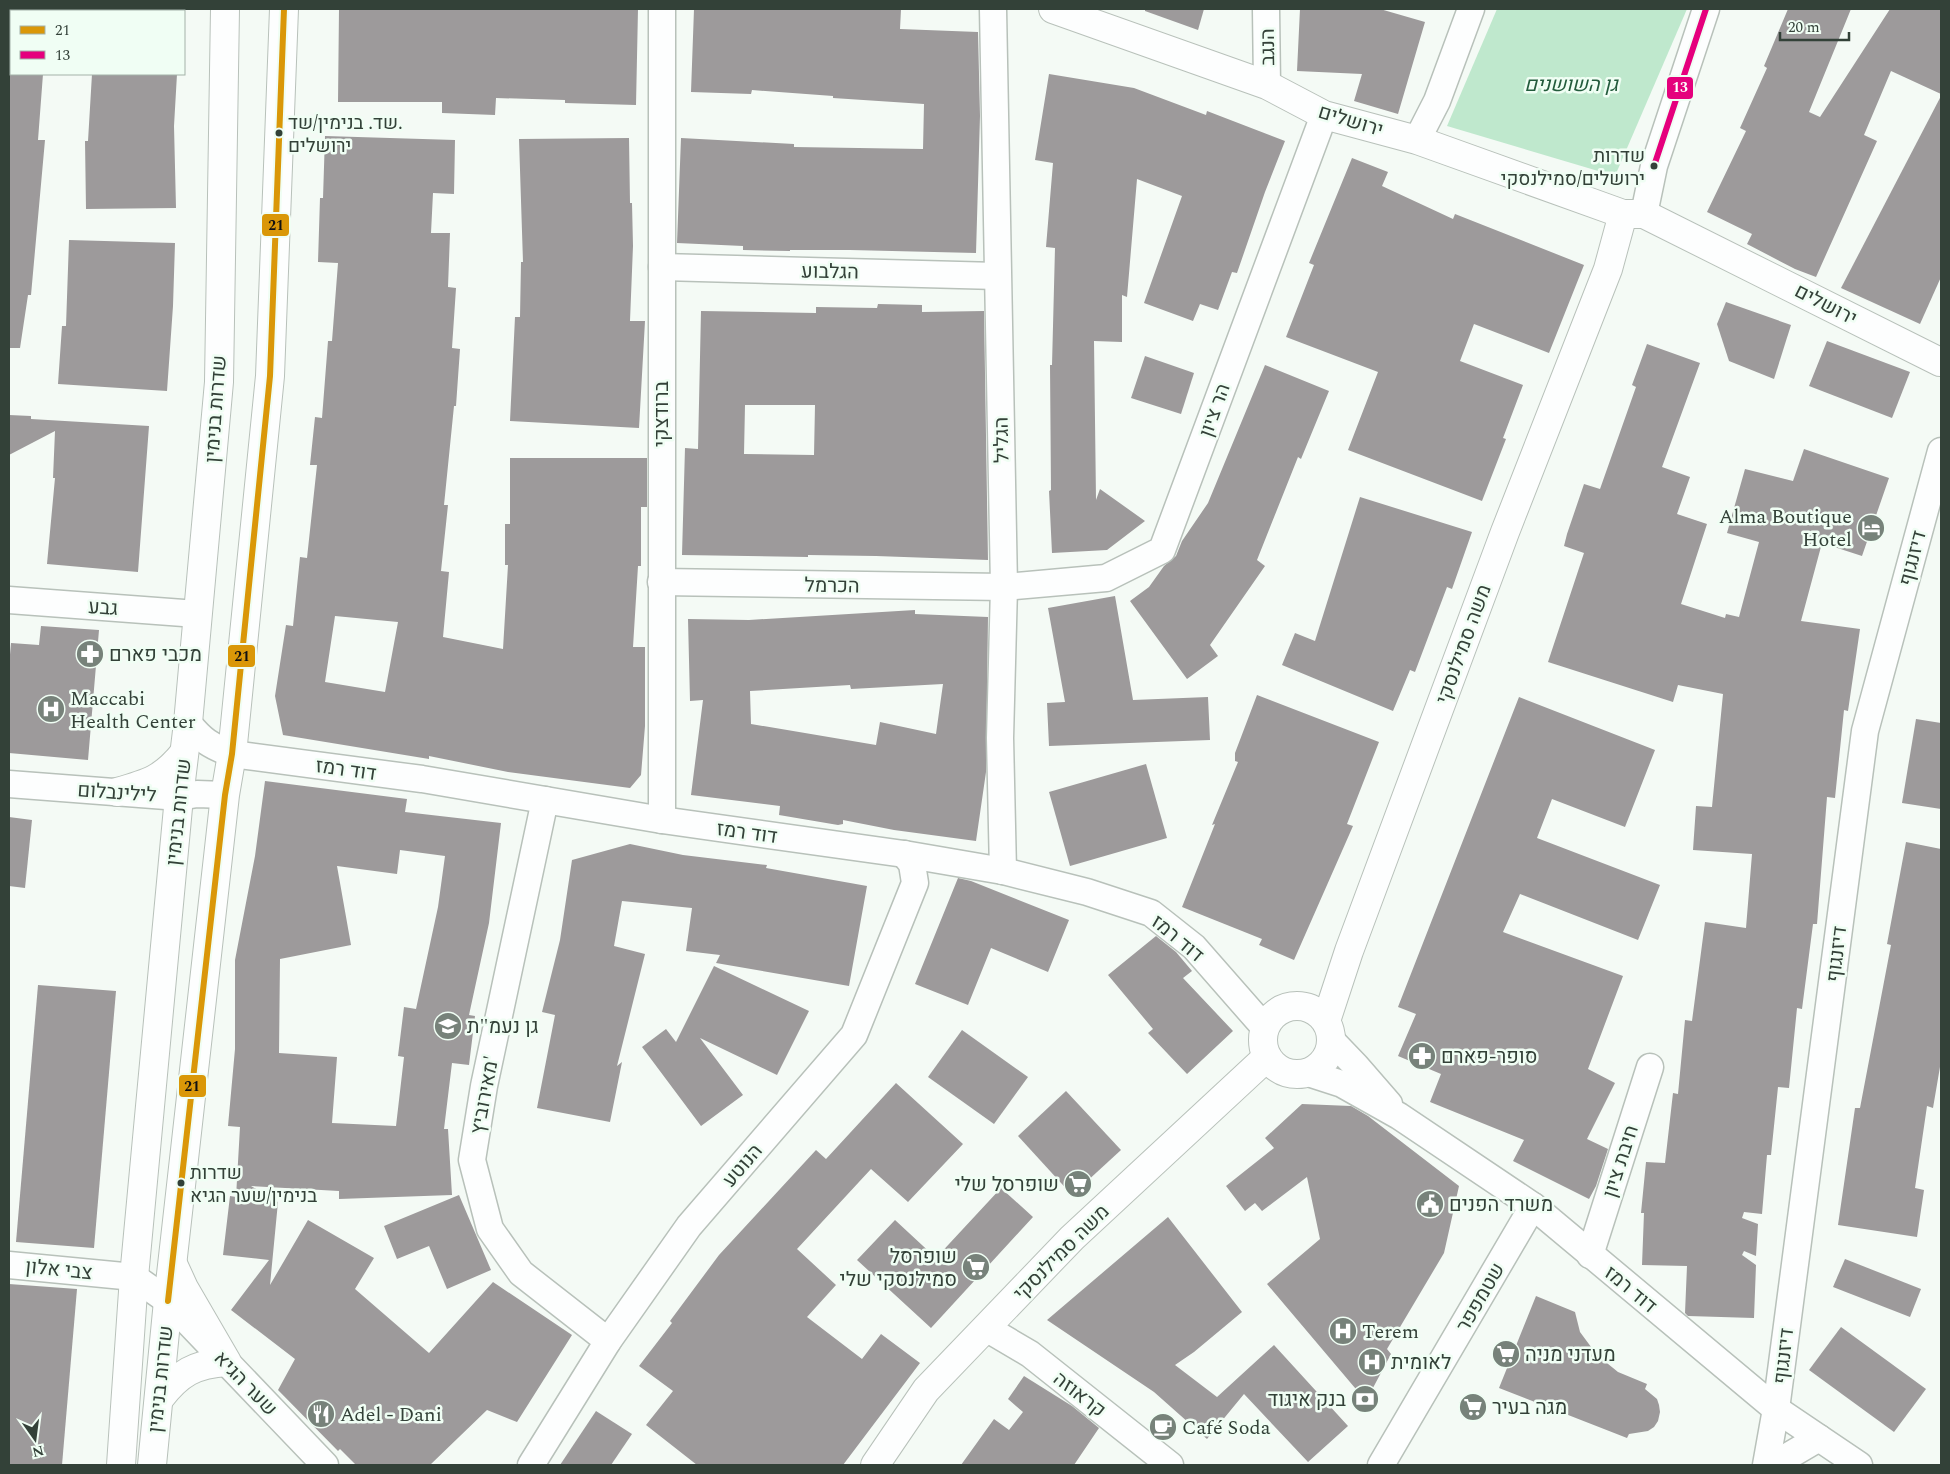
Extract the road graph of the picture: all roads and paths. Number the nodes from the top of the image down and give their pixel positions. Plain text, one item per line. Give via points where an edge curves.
1 (225, 9) edge
2 (284, 9) edge
3 (662, 9) edge
4 (993, 9) edge
5 (1053, 9) edge
6 (1266, 9) edge
7 (1471, 9) edge
8 (1706, 9) edge
9 (1267, 85) junction
10 (1324, 115) junction
11 (1417, 140) junction
12 (1635, 219) junction
13 (662, 267) junction
14 (997, 276) junction
15 (1941, 368) edge
16 (1941, 451) edge
17 (661, 582) junction
18 (1004, 587) junction
19 (9, 600) edge
20 (197, 614) junction
21 (188, 722) junction
22 (184, 753) junction
23 (232, 754) junction
24 (9, 784) edge
25 (118, 792) junction
26 (225, 795) junction
27 (178, 797) junction
28 (545, 800) junction
29 (662, 820) junction
30 (904, 854) junction
31 (1003, 871) junction
32 (1265, 1028) junction
33 (1329, 1031) junction
34 (1267, 1057) junction
35 (1650, 1067) dead end
36 (1308, 1072) junction
37 (1399, 1116) junction
38 (1533, 1206) junction
39 (1590, 1255) junction
40 (173, 1264) junction
41 (9, 1265) edge
42 (125, 1285) junction
43 (168, 1301) junction
44 (986, 1328) junction
45 (608, 1341) junction
46 (227, 1362) junction
47 (160, 1398) junction
48 (1776, 1409) junction
49 (1819, 1438) junction
50 (120, 1465) edge
51 (152, 1465) edge
52 (325, 1465) edge
53 (531, 1465) edge
54 (875, 1465) edge
55 (1170, 1465) edge
56 (1381, 1465) edge
57 (1766, 1465) edge
58 (1774, 1465) edge
59 (1859, 1465) edge

1 - 20 main road, שדרות בנימין via 219,382
2 - 23 main road, שדרות בנימין via 270,376
3 - 13 street, ברודצקי
4 - 14 street, הגליל
5 - 9 main road, ירושלים
6 - 9 street, הנגב
7 - 11 street via 1437,101
8 - 12 street, משה סמילנסקי via 1654,166 1643,178
9 - 10 main road, ירושלים
10 - 11 main road, ירושלים
10 - 18 street, הר ציון via 1162,550 1106,578
11 - 12 main road, ירושלים
12 - 15 main road, ירושלים via 1712,246
12 - 33 main road, משה סמילנסקי via 1608,269 1505,532 1352,942
13 - 14 street, הגלבוע
13 - 17 street, ברודצקי
14 - 18 street, הגליל
16 - 48 street, דיזנגוף via 1865,731
17 - 18 street, הכרמל
17 - 29 street, ברודצקי
18 - 31 street, הגליל via 1000,738
19 - 20 street, גבע
20 - 21 main road, שדרות בנימין
21 - 22 main road, שדרות בנימין
21 - 23 street, דוד רמז via 211,746
22 - 25 main road via 156,780
22 - 27 main road, שדרות בנימין
23 - 26 main road, שדרות בנימין
23 - 28 street, דוד רמז via 422,779
24 - 25 street, לילינבלום
25 - 27 street, לילינבלום
26 - 27 street, לילינבלום
26 - 40 main road, שדרות בנימין
27 - 42 main road, שדרות בנימין
28 - 29 street, דוד רמז
28 - 45 street, מאירוביץ' via 484,1086 472,1160 490,1229 521,1273
29 - 30 street, דוד רמז
30 - 31 street, דוד רמז
30 - 45 street, הנוטע via 912,864 914,883 854,1035 689,1226
31 - 32 street, דוד רמז via 1087,892 1151,913 1194,947
32 - 33 main road via 1279,1011 1299,1006 1319,1014
32 - 34 main road via 1263,1042
33 - 36 main road via 1327,1057
33 - 37 street, דוד רמז
34 - 36 main road via 1285,1072
34 - 44 main road, משה סמילנסקי via 1072,1238
35 - 39 street, חיבת ציון
36 - 37 street, דוד רמז via 1342,1084
37 - 38 street, דוד רמז
38 - 39 street, דוד רמז
38 - 56 street, שטמפפר
39 - 48 street, דוד רמז
40 - 43 main road, שדרות בנימין
40 - 46 main road via 192,1304
41 - 42 street, צבי אלון
42 - 43 street, שער הגיא
42 - 50 main road, שדרות בנימין
43 - 46 street, שער הגיא
43 - 47 main road, שדרות בנימין
44 - 54 main road, משה סמילנסקי via 926,1390
44 - 55 street, קראוזה via 1030,1354
45 - 53 street, הנוטע
46 - 47 main road via 194,1368 180,1376
46 - 52 street, שער הגיא
47 - 51 main road, שדרות בנימין
48 - 49 street, דוד רמז
48 - 57 street, דיזנגוף
49 - 58 street
49 - 59 street, דוד רמז

